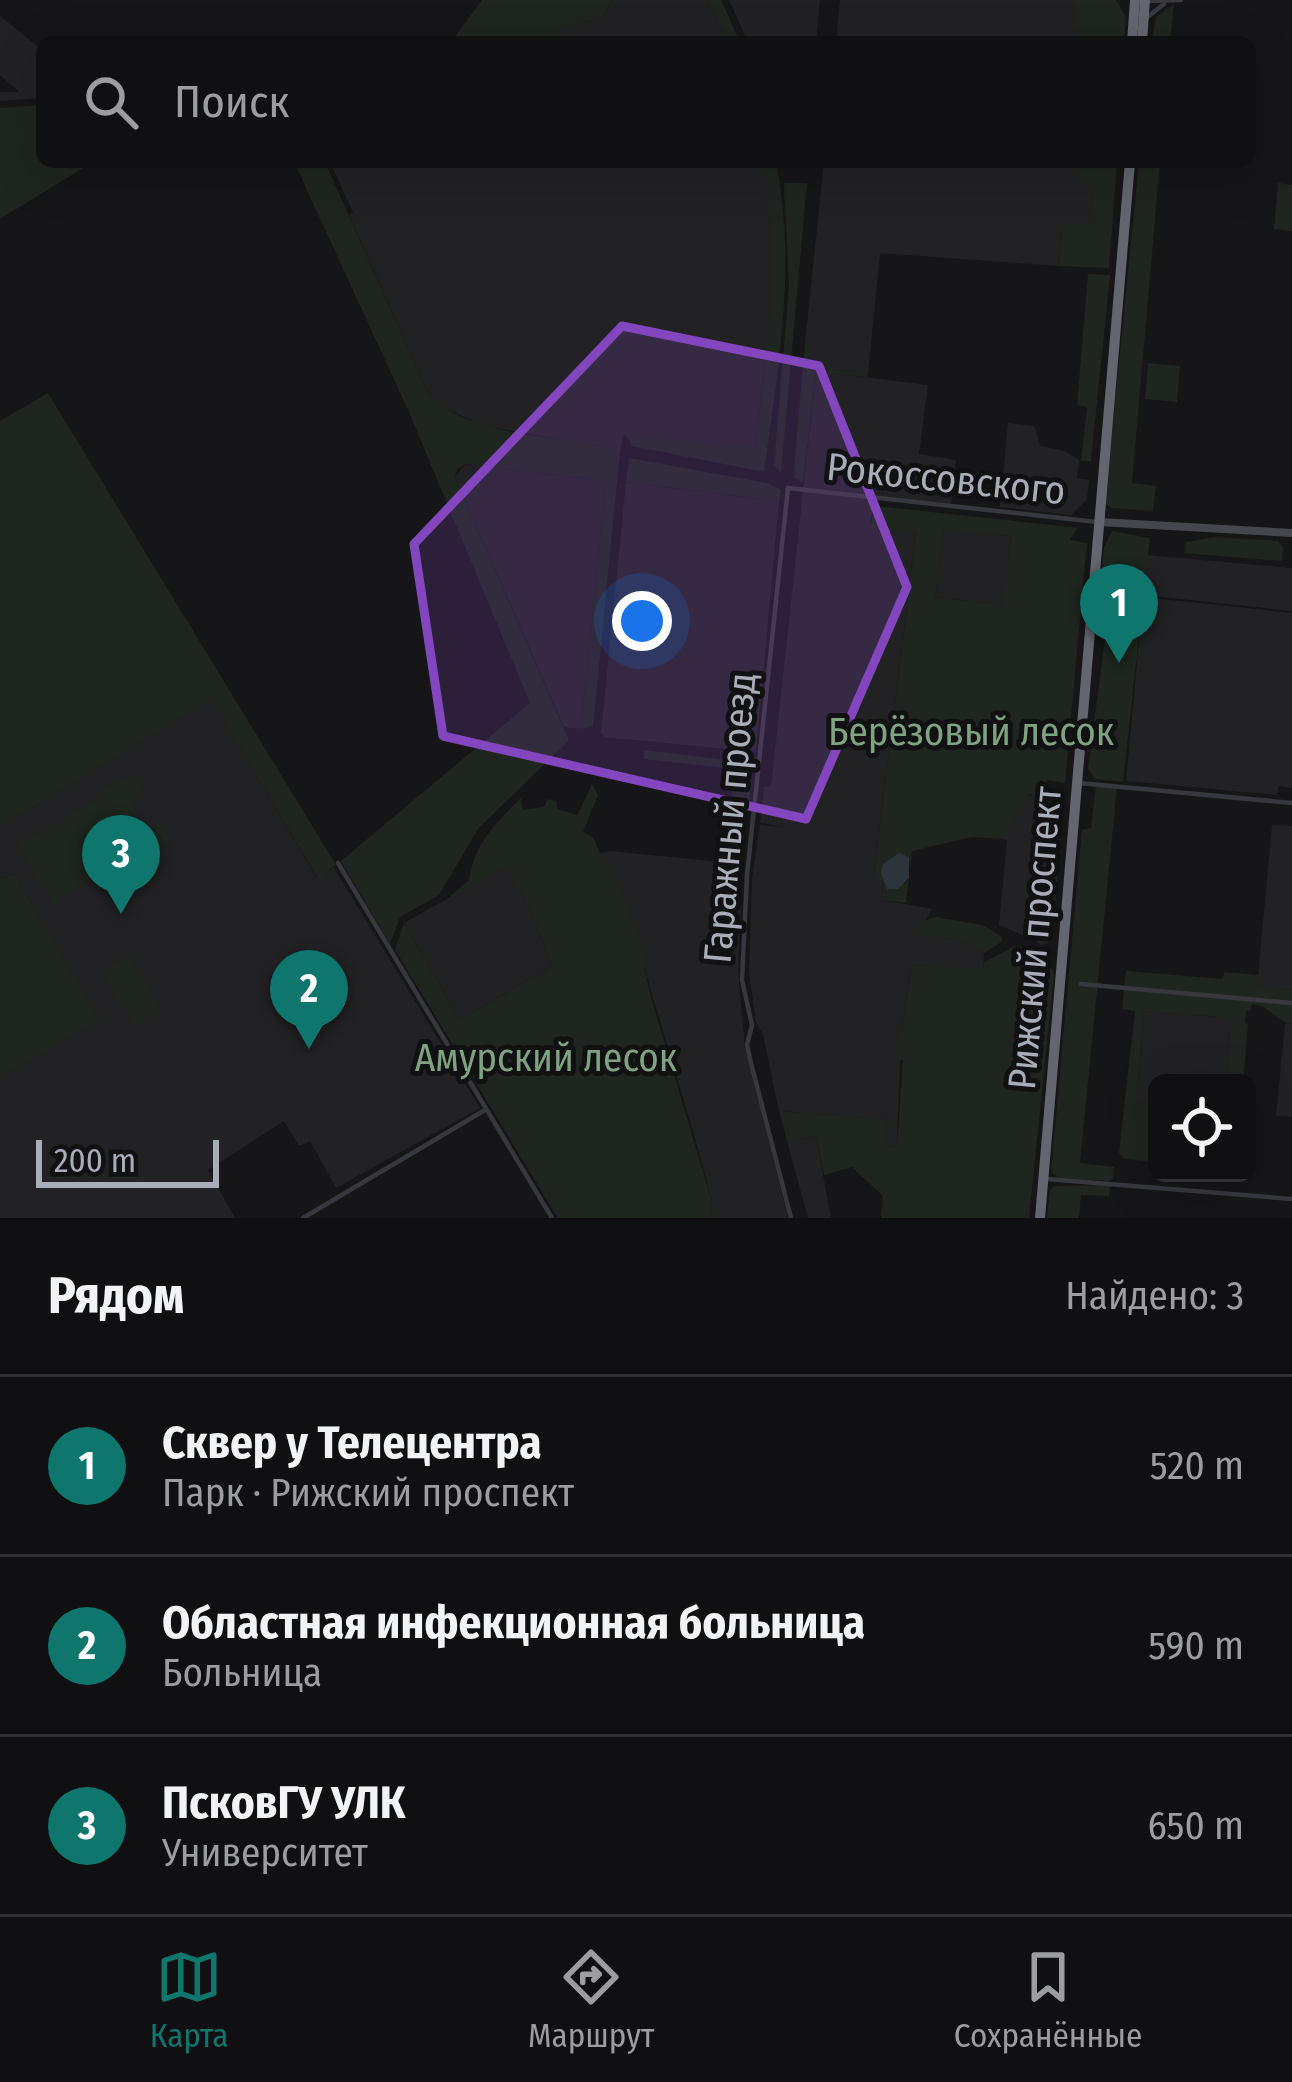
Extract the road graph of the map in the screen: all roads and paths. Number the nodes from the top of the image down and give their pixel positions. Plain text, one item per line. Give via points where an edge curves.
1 (1142, 0) edge
2 (1181, 0) edge
3 (1169, 2) edge
4 (1144, 21) junction
5 (1133, 36) edge
6 (1143, 36) edge
7 (1129, 168) edge
8 (788, 488) joint
9 (1098, 522) junction
10 (1292, 533) edge
11 (1079, 783) junction
12 (1292, 803) edge
13 (338, 863) dead end
14 (1081, 984) dead end
15 (1292, 1003) edge
16 (485, 1110) junction
17 (1043, 1179) junction
18 (1292, 1199) edge
19 (303, 1218) edge
20 (552, 1218) edge
21 (791, 1218) edge
22 (1040, 1218) edge

1 - 3 street
1 - 4 highway
1 - 5 highway
2 - 3 street
3 - 4 street
4 - 6 highway
7 - 9 highway, Рижский проспект
8 - 9 street, Рокоссовского
8 - 21 street, Гаражный проезд via 742,980 752,1025 747,1046
9 - 10 main road
9 - 11 highway, Рижский проспект
11 - 12 street
11 - 17 highway, Рижский проспект
13 - 16 street
14 - 15 street
16 - 19 street
16 - 20 street
17 - 18 street
17 - 22 highway, Рижский проспект

